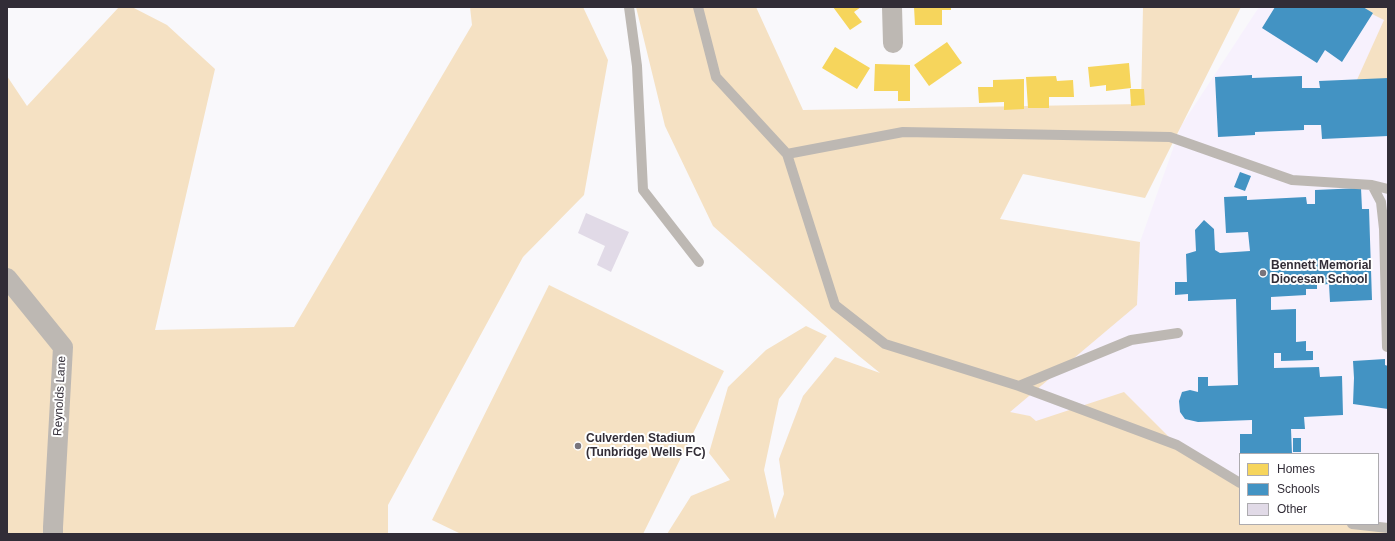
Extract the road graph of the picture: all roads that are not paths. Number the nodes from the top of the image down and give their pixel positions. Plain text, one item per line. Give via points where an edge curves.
1 (628, 7) edge
2 (698, 7) edge
3 (892, 7) edge
4 (893, 42) dead end
5 (787, 154) junction
6 (1372, 185) junction
7 (1388, 190) edge
8 (699, 262) dead end
9 (7, 278) edge
10 (1178, 333) dead end
11 (1387, 347) edge
12 (1019, 386) junction
13 (1239, 482) edge
14 (1361, 525) edge
15 (1388, 528) edge
16 (53, 534) edge

1 - 8 lane via 636,66 643,190
2 - 5 lane via 716,77
3 - 4 street
5 - 6 lane via 903,132 1170,137 1292,180
5 - 12 lane via 835,305 885,344
6 - 7 lane
6 - 11 lane via 1381,202 1384,229
9 - 16 street, Reynolds Lane via 63,347
10 - 12 lane via 1131,340
12 - 13 lane via 1177,445
14 - 15 lane

